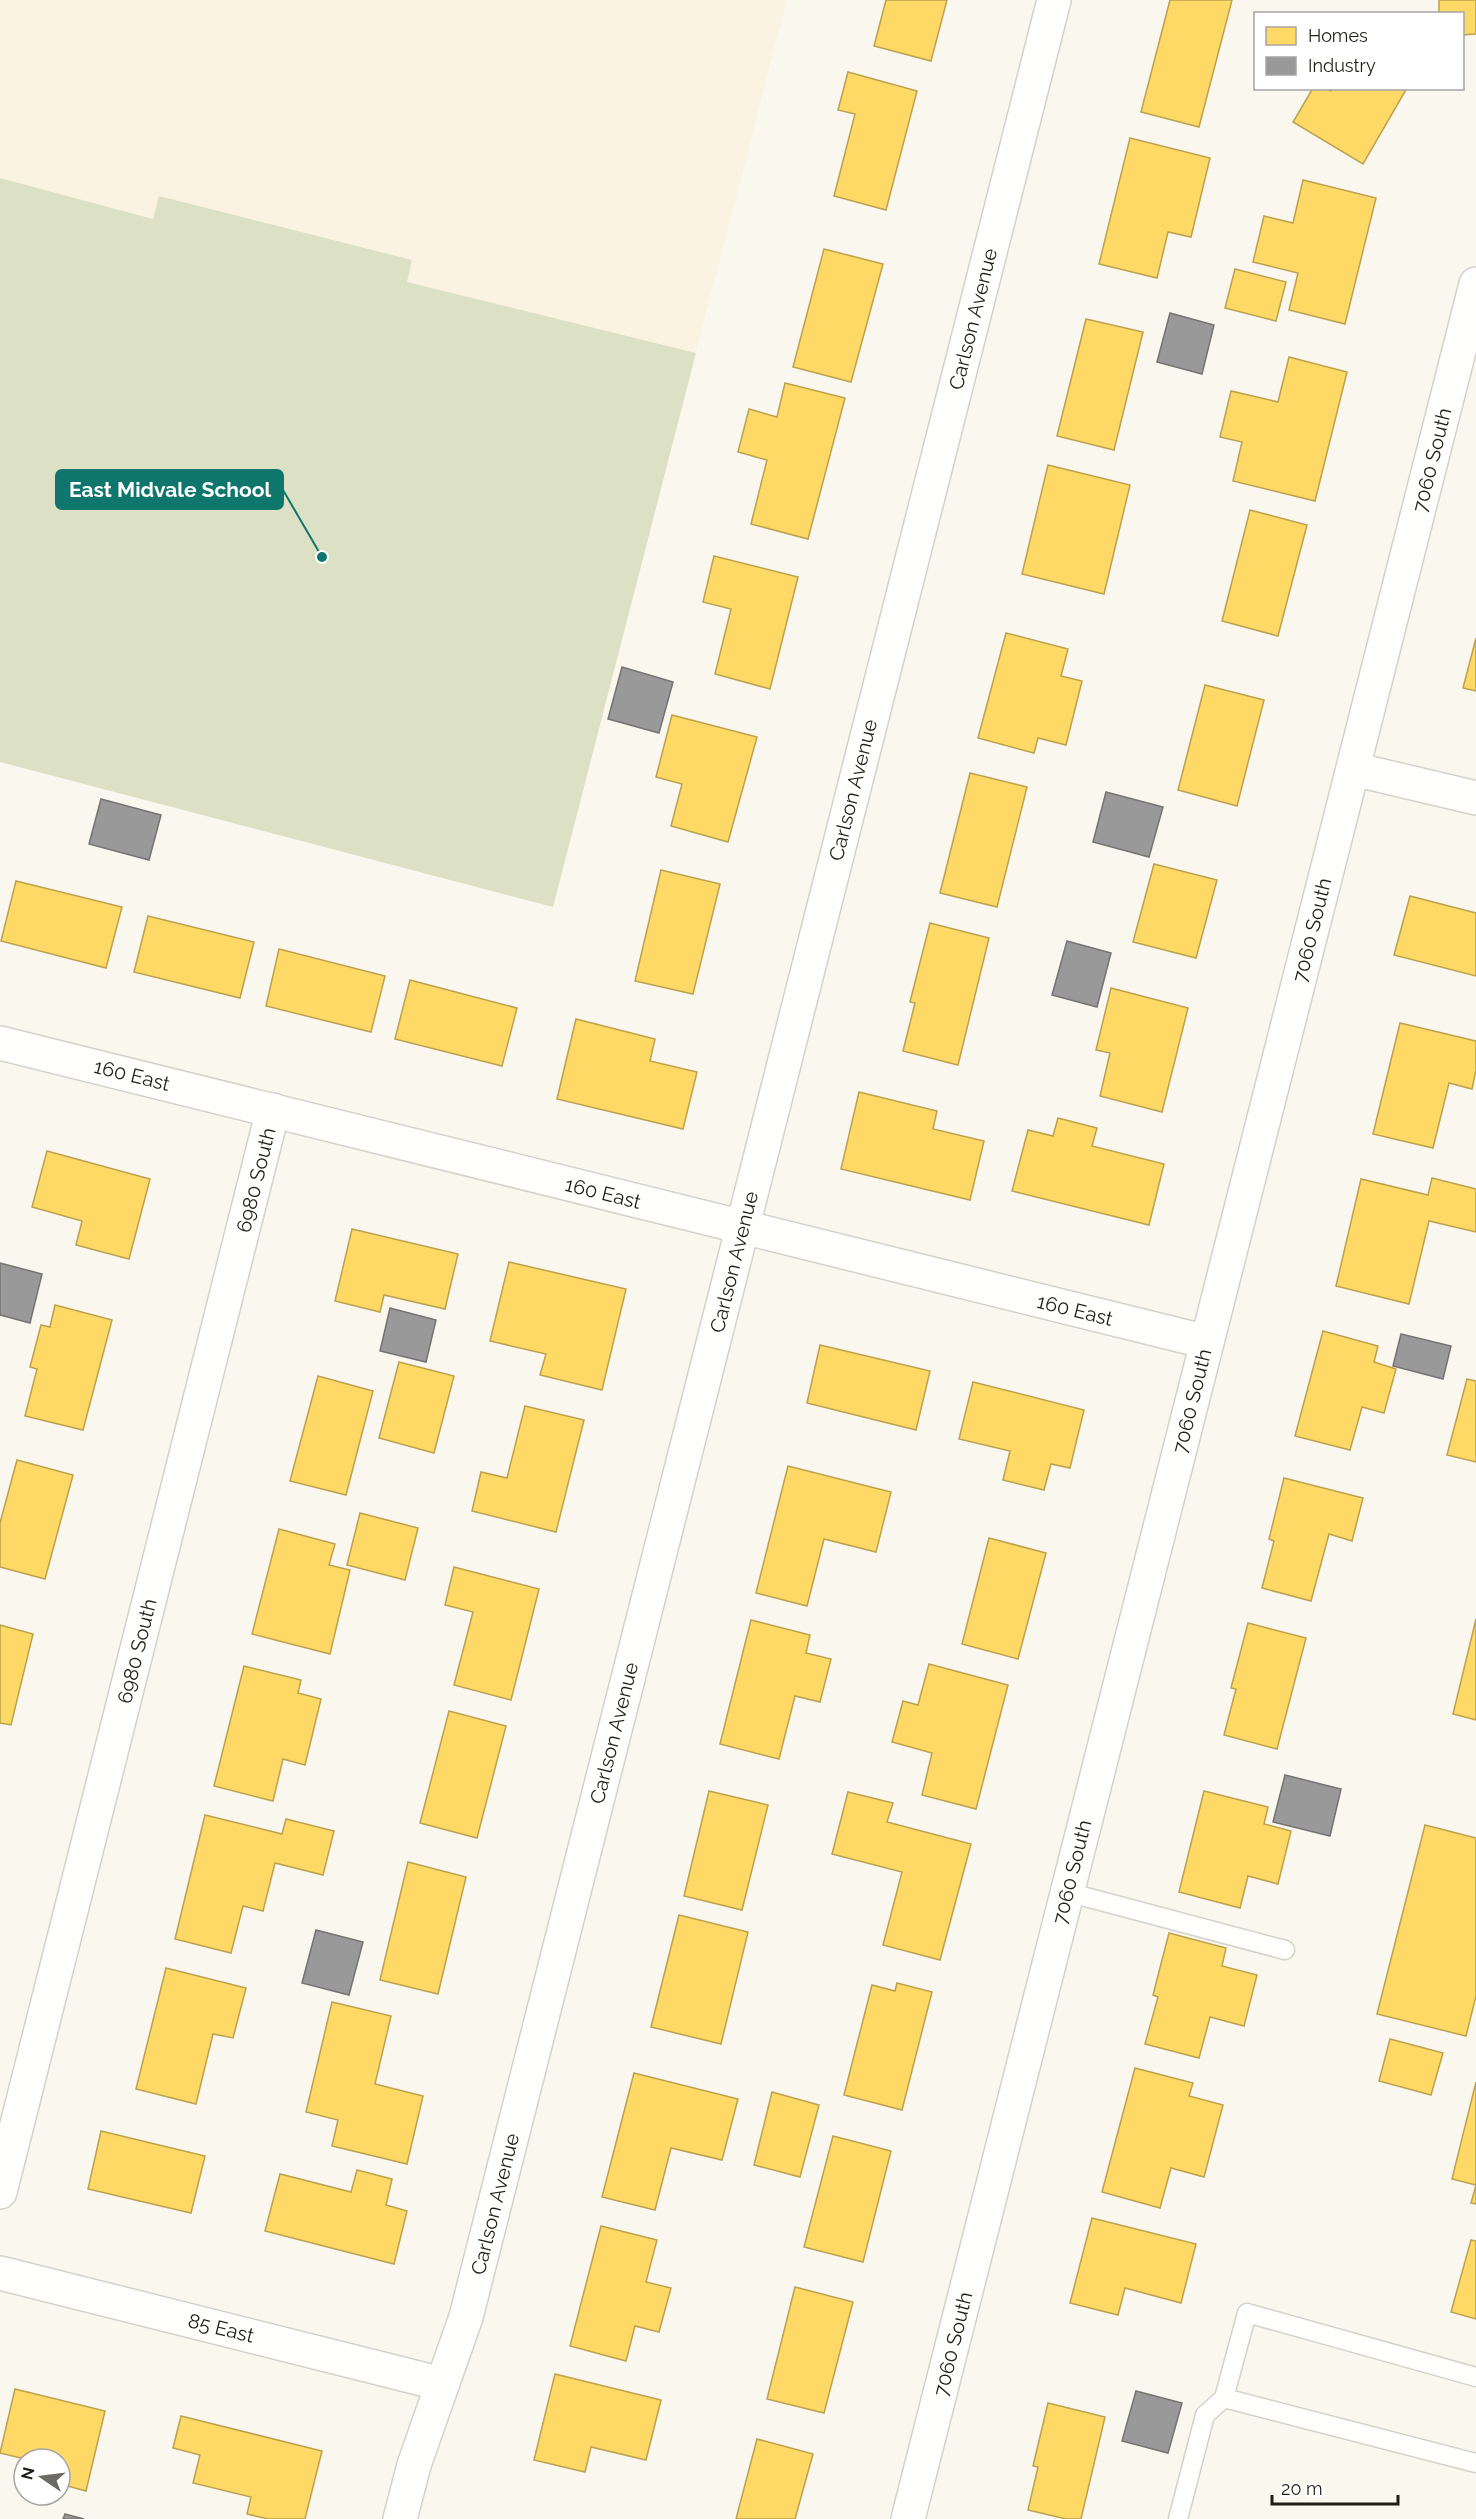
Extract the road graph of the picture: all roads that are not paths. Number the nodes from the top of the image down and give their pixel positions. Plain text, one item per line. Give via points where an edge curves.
1 (1054, 0) edge
2 (1476, 284) edge
3 (1353, 769) junction
4 (1476, 798) edge
5 (0, 1043) edge
6 (273, 1110) junction
7 (742, 1229) junction
8 (1207, 1342) junction
9 (1067, 1892) junction
10 (1285, 1950) dead end
11 (0, 2192) edge
12 (0, 2272) edge
13 (1476, 2377) edge
14 (442, 2384) junction
15 (1224, 2398) junction
16 (1476, 2463) edge
17 (400, 2519) edge
18 (908, 2519) edge
19 (1178, 2519) edge

1 - 7 street, Carlson Avenue
2 - 3 street, 7060 South
3 - 4 street
3 - 8 street, 7060 South
5 - 6 street, 160 East
6 - 7 street, 160 East
6 - 11 street, 6980 South
7 - 8 street, 160 East
7 - 14 street, Carlson Avenue via 469,2305
8 - 9 street, 7060 South
9 - 10 lane
9 - 18 street, 7060 South
12 - 14 street, 85 East
13 - 15 lane via 1247,2313
14 - 17 street, Carlson Avenue
15 - 16 lane
15 - 19 lane via 1205,2415

